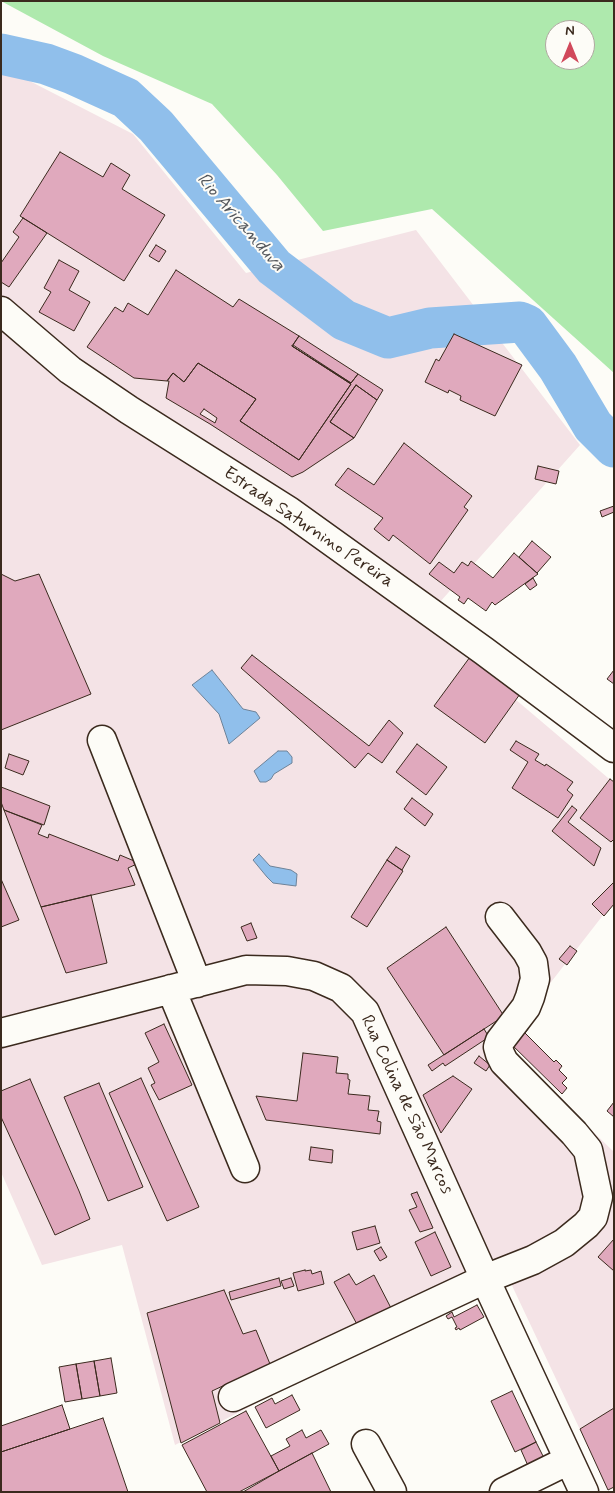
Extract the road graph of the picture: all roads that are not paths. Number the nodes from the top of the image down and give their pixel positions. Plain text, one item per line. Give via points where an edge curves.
1 (1, 311) edge
2 (102, 740) dead end
3 (614, 748) edge
4 (500, 917) dead end
5 (197, 983) junction
6 (171, 989) junction
7 (1, 1033) edge
8 (245, 1168) dead end
9 (485, 1279) junction
10 (233, 1397) dead end
11 (366, 1444) dead end
12 (569, 1460) junction
13 (392, 1492) edge
14 (504, 1492) edge
15 (584, 1492) edge

1 - 3 street, Estrada Saturnino Pereira via 70,370 289,511 484,650
2 - 5 street
4 - 9 street via 527,952 533,963 535,979 526,1007 500,1041 500,1054 588,1150 598,1197 594,1218 564,1243 533,1260
5 - 6 street, Rua Colina de São Marcos
5 - 9 street, Rua Colina de São Marcos via 246,970 287,971 314,976 341,988 365,1012
6 - 7 street, Rua Colina de São Marcos
6 - 8 street
9 - 10 street
9 - 12 street, Rua Colina de São Marcos
11 - 13 street
12 - 14 street
12 - 15 street, Rua Colina de São Marcos

